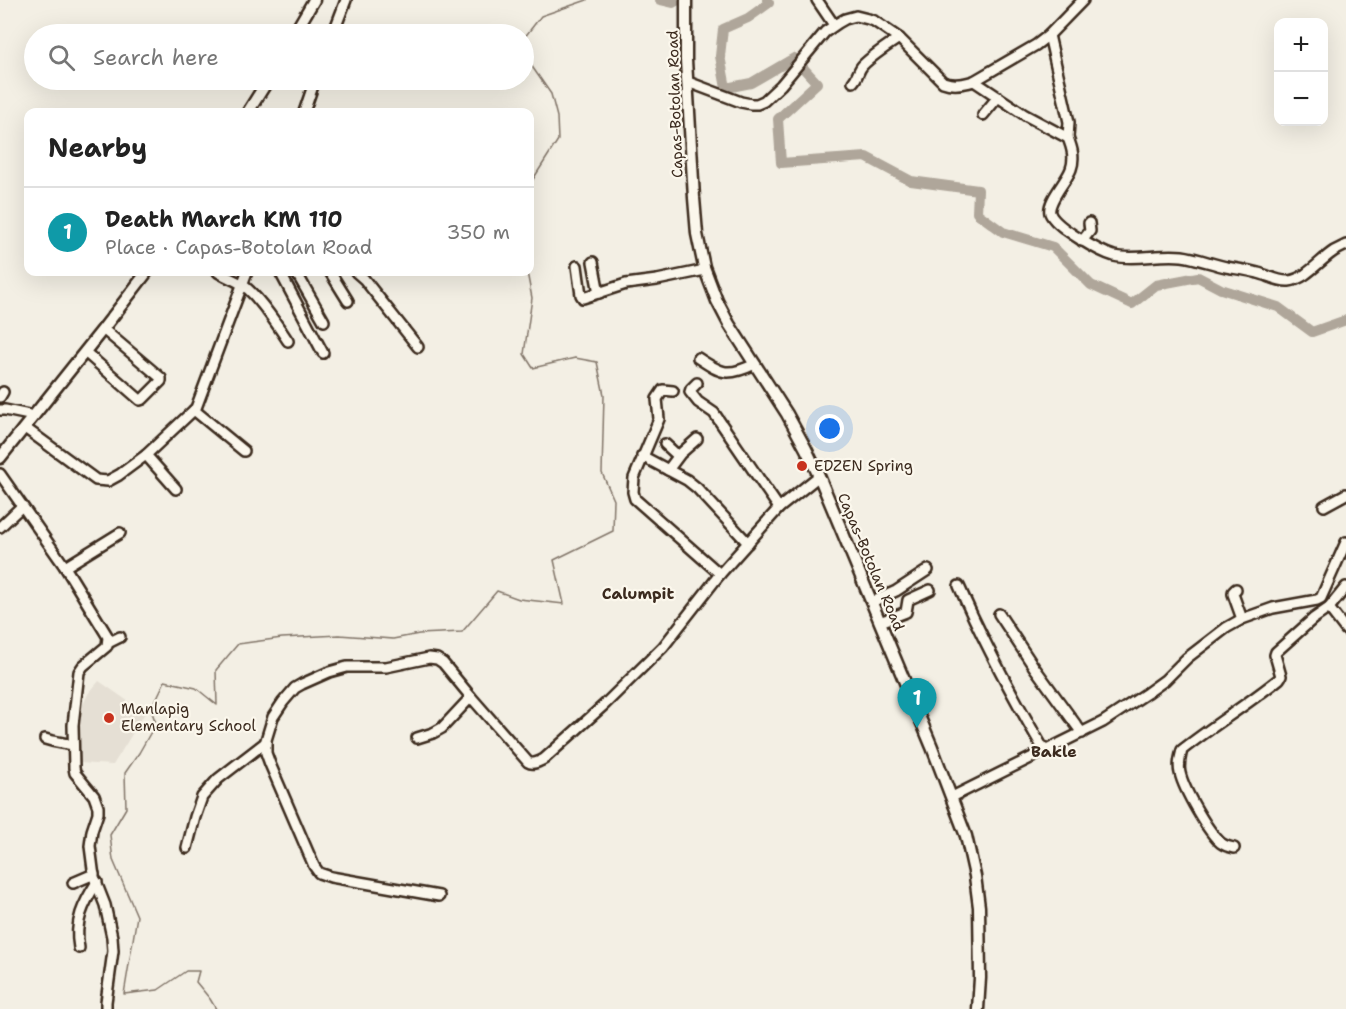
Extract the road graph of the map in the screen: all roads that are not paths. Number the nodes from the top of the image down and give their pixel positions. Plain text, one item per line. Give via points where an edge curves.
1 (314, 0) edge
2 (346, 0) edge
3 (686, 0) edge
4 (817, 0) edge
5 (1083, 0) edge
6 (300, 24) edge
7 (337, 24) edge
8 (834, 25) junction
9 (1049, 35) junction
10 (899, 38) junction
11 (974, 81) junction
12 (688, 82) junction
13 (853, 82) dead end
14 (262, 90) edge
15 (312, 90) edge
16 (998, 97) junction
17 (250, 108) edge
18 (305, 108) edge
19 (983, 115) dead end
20 (1068, 138) junction
21 (1089, 223) dead end
22 (1082, 241) junction
23 (1346, 245) edge
24 (592, 262) dead end
25 (577, 266) dead end
26 (705, 270) junction
27 (144, 276) edge
28 (226, 276) edge
29 (245, 276) edge
30 (282, 276) edge
31 (298, 276) edge
32 (332, 276) edge
33 (361, 276) edge
34 (242, 284) junction
35 (598, 293) junction
36 (348, 301) dead end
37 (324, 321) dead end
38 (103, 329) junction
39 (288, 341) dead end
40 (418, 347) dead end
41 (85, 352) junction
42 (323, 352) dead end
43 (698, 358) dead end
44 (755, 364) junction
45 (697, 383) dead end
46 (673, 391) dead end
47 (0, 410) edge
48 (194, 410) junction
49 (34, 416) junction
50 (25, 428) junction
51 (697, 439) dead end
52 (665, 444) dead end
53 (244, 451) dead end
54 (146, 455) junction
55 (642, 456) junction
56 (678, 456) junction
57 (0, 458) edge
58 (668, 470) junction
59 (0, 474) edge
60 (819, 476) junction
61 (176, 489) dead end
62 (1346, 494) edge
63 (22, 506) junction
64 (1324, 506) dead end
65 (779, 508) junction
66 (0, 527) edge
67 (120, 533) dead end
68 (1346, 542) edge
69 (748, 543) junction
70 (1343, 555) edge
71 (65, 567) junction
72 (928, 570) dead end
73 (720, 574) junction
74 (960, 586) dead end
75 (1346, 587) edge
76 (1236, 589) dead end
77 (930, 590) dead end
78 (872, 602) junction
79 (1329, 608) junction
80 (999, 614) dead end
81 (1242, 619) junction
82 (880, 622) junction
83 (1346, 630) edge
84 (120, 637) dead end
85 (108, 643) junction
86 (471, 698) junction
87 (1082, 733) junction
88 (417, 738) dead end
89 (45, 739) dead end
90 (266, 742) junction
91 (73, 745) junction
92 (1044, 750) junction
93 (952, 797) junction
94 (187, 848) dead end
95 (1234, 848) dead end
96 (95, 878) junction
97 (73, 883) dead end
98 (439, 896) dead end
99 (79, 948) dead end
100 (106, 1009) edge
101 (978, 1009) edge

1 - 6 main road
2 - 7 street
3 - 12 main road, Capas-Botolan Road
4 - 8 street
5 - 9 street
8 - 10 street via 861,17
8 - 12 street via 771,95 757,104
9 - 11 street
9 - 20 street via 1069,122
10 - 11 street via 943,82
10 - 13 street via 864,64
11 - 16 street
12 - 26 main road, Capas-Botolan Road via 697,234
14 - 17 main road
15 - 18 street
16 - 19 street
16 - 20 street
20 - 22 street via 1072,168 1050,210 1061,226
21 - 22 street via 1090,231
22 - 23 street via 1112,256 1185,256 1283,281 1299,278
24 - 35 street
25 - 35 street via 582,297
26 - 35 street
26 - 44 main road, Capas-Botolan Road via 729,324
27 - 38 main road
28 - 34 street
29 - 34 street
30 - 42 street
31 - 37 street
32 - 36 street
33 - 40 street
34 - 39 street
34 - 48 street
38 - 41 main road
38 - 41 street via 161,381 140,400
41 - 49 main road
43 - 44 street via 721,371 740,371
44 - 60 main road, Capas-Botolan Road
45 - 65 street via 690,392 714,413
46 - 55 street via 663,390 658,398 658,419
47 - 49 street
48 - 53 street
48 - 54 street
49 - 50 main road
50 - 54 street via 99,481 119,475
50 - 57 main road
51 - 56 street
52 - 56 street
54 - 61 street
55 - 58 street
55 - 73 street via 634,478 635,499
56 - 58 street
58 - 69 street via 697,488
59 - 63 street
60 - 65 street
60 - 78 main road, Capas-Botolan Road
62 - 64 street
63 - 66 street
63 - 71 street
65 - 69 street
67 - 71 street
68 - 70 street
69 - 73 street
70 - 81 street via 1321,598
71 - 85 street
72 - 78 street
73 - 86 street via 663,647 544,759 528,762
74 - 92 street via 1008,688
75 - 79 street
76 - 81 street via 1233,594
77 - 82 street via 908,600 906,612
78 - 82 main road, Capas-Botolan Road
79 - 83 street
79 - 95 street via 1276,652 1280,680 1182,750 1179,761 1185,789 1220,842
80 - 87 street
81 - 87 street via 1187,658 1147,693
82 - 93 main road, Capas-Botolan Road
84 - 85 street
85 - 91 street via 79,672
86 - 88 street via 438,731
86 - 90 street via 437,659 386,667 347,667 295,688 273,717
87 - 92 street
89 - 91 street
90 - 94 street via 218,779 202,797
90 - 98 street via 270,764 319,873
91 - 96 street via 75,774 98,804 90,846
92 - 93 street
93 - 101 main road, Capas-Botolan Road via 966,837 979,907
96 - 97 street
96 - 99 street via 78,922
96 - 100 street via 113,944

